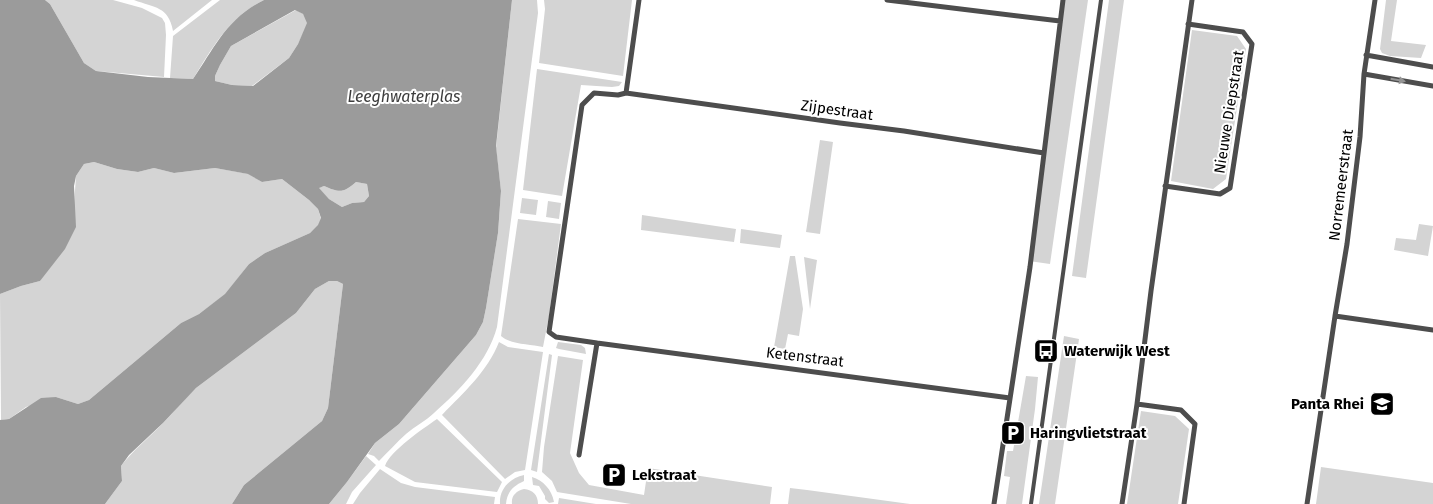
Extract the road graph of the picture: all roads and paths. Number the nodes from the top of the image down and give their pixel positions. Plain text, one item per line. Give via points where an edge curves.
1 (639, 0) edge
2 (887, 0) edge
3 (1063, 0) edge
4 (1101, 0) edge
5 (1192, 0) edge
6 (1375, 0) edge
7 (1060, 21) junction
8 (1188, 24) junction
9 (1366, 56) junction
10 (1433, 67) edge
11 (1364, 74) junction
12 (1433, 86) edge
13 (626, 92) junction
14 (1044, 153) junction
15 (1165, 186) junction
16 (1335, 316) junction
17 (1433, 330) edge
18 (597, 343) junction
19 (1010, 398) junction
20 (1137, 404) junction
21 (579, 456) dead end
22 (994, 504) edge
23 (1031, 504) edge
24 (1122, 504) edge
25 (1184, 504) edge
26 (1307, 504) edge

1 - 13 street
2 - 7 street
3 - 7 street
4 - 23 lane
5 - 8 street
6 - 9 street, Norremeerstraat
7 - 14 street
8 - 15 street
8 - 15 street, Nieuwe Diepstraat via 1243,32 1252,44 1230,188 1220,194
9 - 10 street
9 - 11 street, Norremeerstraat
11 -> 12 street
11 - 16 street, Norremeerstraat via 1360,137
13 - 14 street, Zijpestraat
13 - 18 street via 618,95 594,93 582,104 549,332 556,337
14 - 19 street
15 - 20 street
16 - 17 street
16 - 26 street, Norremeerstraat
18 - 19 street, Ketenstraat
18 - 21 street
19 - 22 street
20 - 24 street
20 - 25 street via 1181,410 1194,424

